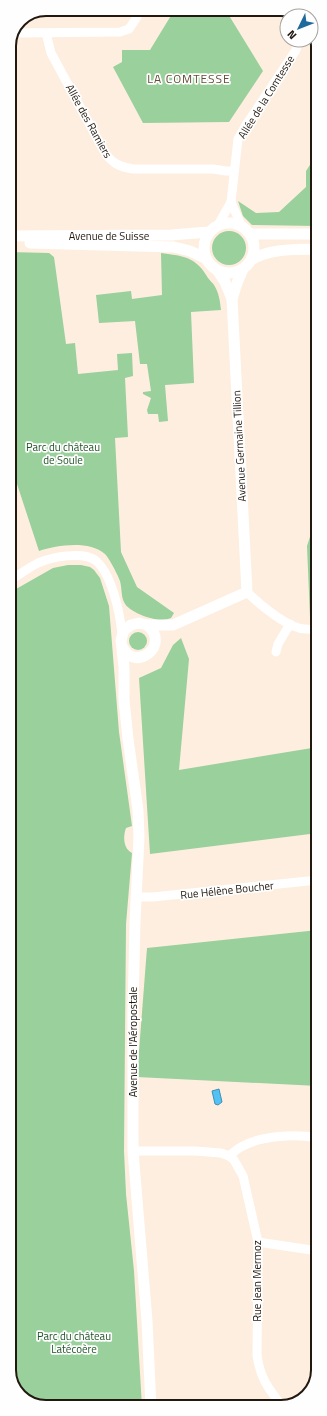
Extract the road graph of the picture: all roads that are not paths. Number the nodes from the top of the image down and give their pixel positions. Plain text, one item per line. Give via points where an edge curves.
1 (137, 17) dead end
2 (46, 33) junction
3 (18, 34) edge
4 (297, 48) edge
5 (234, 171) junction
6 (231, 202) junction
7 (218, 225) junction
8 (241, 226) junction
9 (209, 232) junction
10 (250, 234) junction
11 (311, 234) edge
12 (16, 236) edge
13 (16, 243) edge
14 (311, 249) edge
15 (205, 258) junction
16 (251, 260) junction
17 (243, 269) junction
18 (218, 270) junction
19 (232, 299) junction
20 (16, 577) edge
21 (247, 592) junction
22 (290, 624) junction
23 (173, 625) junction
24 (146, 626) junction
25 (311, 629) edge
26 (122, 634) junction
27 (155, 644) junction
28 (122, 646) junction
29 (276, 652) dead end
30 (143, 657) junction
31 (124, 677) junction
32 (311, 881) edge
33 (136, 897) junction
34 (311, 1138) edge
35 (133, 1151) junction
36 (229, 1156) junction
37 (258, 1242) junction
38 (311, 1250) edge
39 (151, 1400) edge
40 (278, 1400) edge

1 - 2 street via 129,29 120,32
2 - 3 street
2 - 5 street, Allée des Ramiers via 51,53 104,152 113,162 133,169 213,168
4 - 5 street, Allée de la Comtesse via 240,134
5 - 6 street, Allée de la Comtesse
6 - 7 street, Allée de la Comtesse
6 - 8 street, Allée de la Comtesse
7 - 8 street via 229,222
7 - 9 street
8 - 10 street
9 - 12 street, Avenue de Suisse via 171,235
9 - 15 street via 203,247
10 - 11 street
10 - 16 street via 254,244
13 - 15 street, Avenue de Suisse via 174,247
14 - 16 street via 273,251
15 - 18 street
16 - 17 street
17 - 18 street via 231,274
17 - 19 street, Avenue Germaine Tillion
18 - 19 street, Avenue Germaine Tillion
19 - 21 street, Avenue Germaine Tillion
20 - 26 street via 49,559 76,556 94,560 102,568 110,585 120,614
21 - 22 street via 262,607
21 - 23 street
22 - 25 street via 301,629
22 - 29 street
23 - 24 street
23 - 27 street
24 - 26 street via 139,623 131,625
24 - 27 street via 154,635
26 - 28 street
27 - 30 street via 151,652
28 - 30 street via 128,655 135,658
28 - 31 street, Avenue de l'Aéropostale
30 - 31 street
31 - 33 street, Avenue de l'Aéropostale via 125,716 138,810
32 - 33 street, Rue Hélène Boucher
33 - 35 street, Avenue de l'Aéropostale
34 - 36 street via 285,1136 257,1140 241,1146
35 - 36 street via 213,1152
35 - 39 street, Avenue de l'Aéropostale
36 - 37 street, Rue Jean Mermoz via 243,1176
37 - 38 street
37 - 40 street, Rue Jean Mermoz via 258,1365 265,1383

